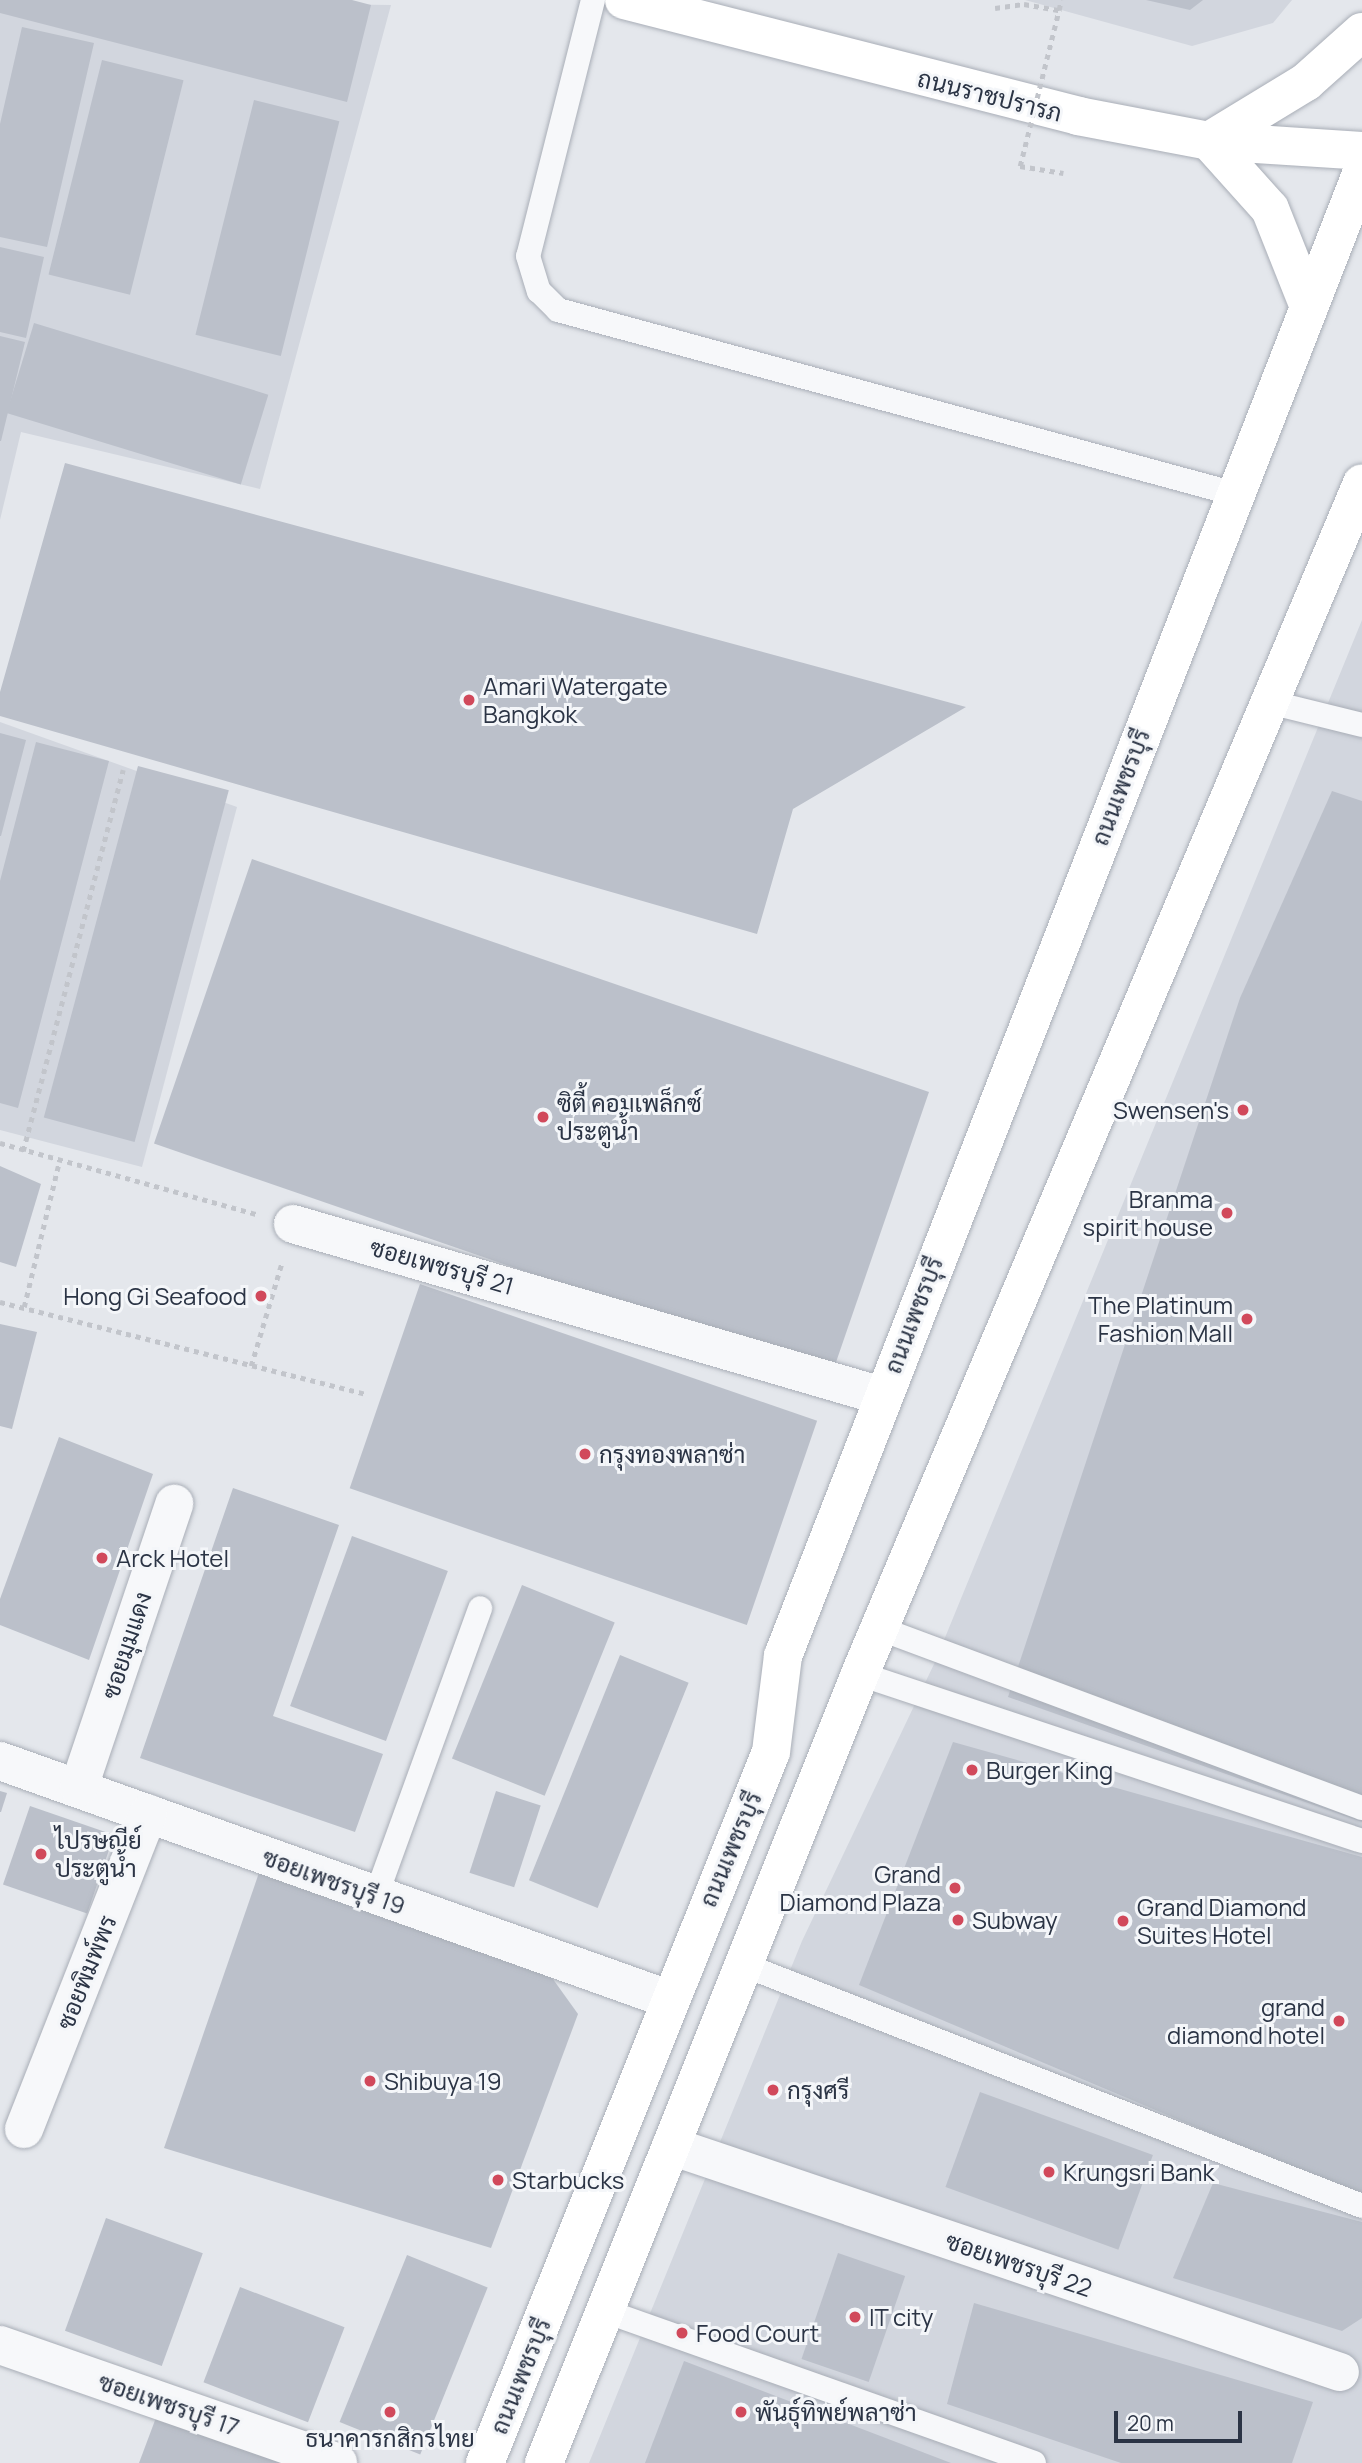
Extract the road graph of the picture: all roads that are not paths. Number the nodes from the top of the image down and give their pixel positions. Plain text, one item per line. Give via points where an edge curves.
1 (593, 0) edge
2 (624, 0) edge
3 (695, 9) edge
4 (1362, 32) edge
5 (1209, 141) junction
6 (1362, 151) edge
7 (1362, 172) edge
8 (1362, 234) edge
9 (1309, 307) junction
10 (1362, 483) edge
11 (1231, 506) junction
12 (1269, 702) junction
13 (1362, 725) edge
14 (293, 1224) road end
15 (882, 1396) junction
16 (174, 1504) dead end
17 (480, 1608) dead end
18 (881, 1629) junction
19 (860, 1674) junction
20 (0, 1761) edge
21 (79, 1787) junction
22 (1362, 1808) edge
23 (148, 1814) junction
24 (1362, 1841) edge
25 (376, 1896) junction
26 (744, 1965) junction
27 (668, 1999) junction
28 (24, 2129) dead end
29 (685, 2150) junction
30 (1362, 2206) edge
31 (605, 2311) junction
32 (0, 2345) edge
33 (1351, 2375) edge
34 (338, 2463) edge
35 (485, 2463) edge
36 (544, 2463) edge
37 (1034, 2463) edge

1 - 11 lane via 528,256 539,291 558,310
2 - 3 main road, ถนนราชปรารภ
3 - 5 main road, ถนนราชปรารภ via 974,92
4 - 5 main road via 1306,82
5 - 6 main road, ถนนราชปรารภ
5 - 9 main road via 1270,209
7 - 9 main road, ถนนเพชรบุรี
8 - 11 main road via 1349,248 1245,508
9 - 11 main road, ถนนเพชรบุรี
10 - 12 main road
11 - 15 main road, ถนนเพชรบุรี
12 - 13 lane
12 - 18 main road
14 - 15 street, ซอยเพชรบุรี 21
15 - 27 main road, ถนนเพชรบุรี via 783,1656 771,1752
16 - 21 street, ซอยมุมแดง
17 - 25 lane
18 - 19 main road
18 - 22 lane
19 - 24 lane
19 - 26 main road
20 - 21 street, ซอยเพชรบุรี 19
21 - 23 street, ซอยเพชรบุรี 19
23 - 25 street, ซอยเพชรบุรี 19
23 - 28 street, ซอยพิมพ์พร
25 - 27 street, ซอยเพชรบุรี 19
26 - 29 main road
26 - 30 lane
27 - 35 main road, ถนนเพชรบุรี
29 - 31 main road
29 - 33 street, ซอยเพชรบุรี 22
31 - 36 main road
31 - 37 lane
32 - 34 street, ซอยเพชรบุรี 17

